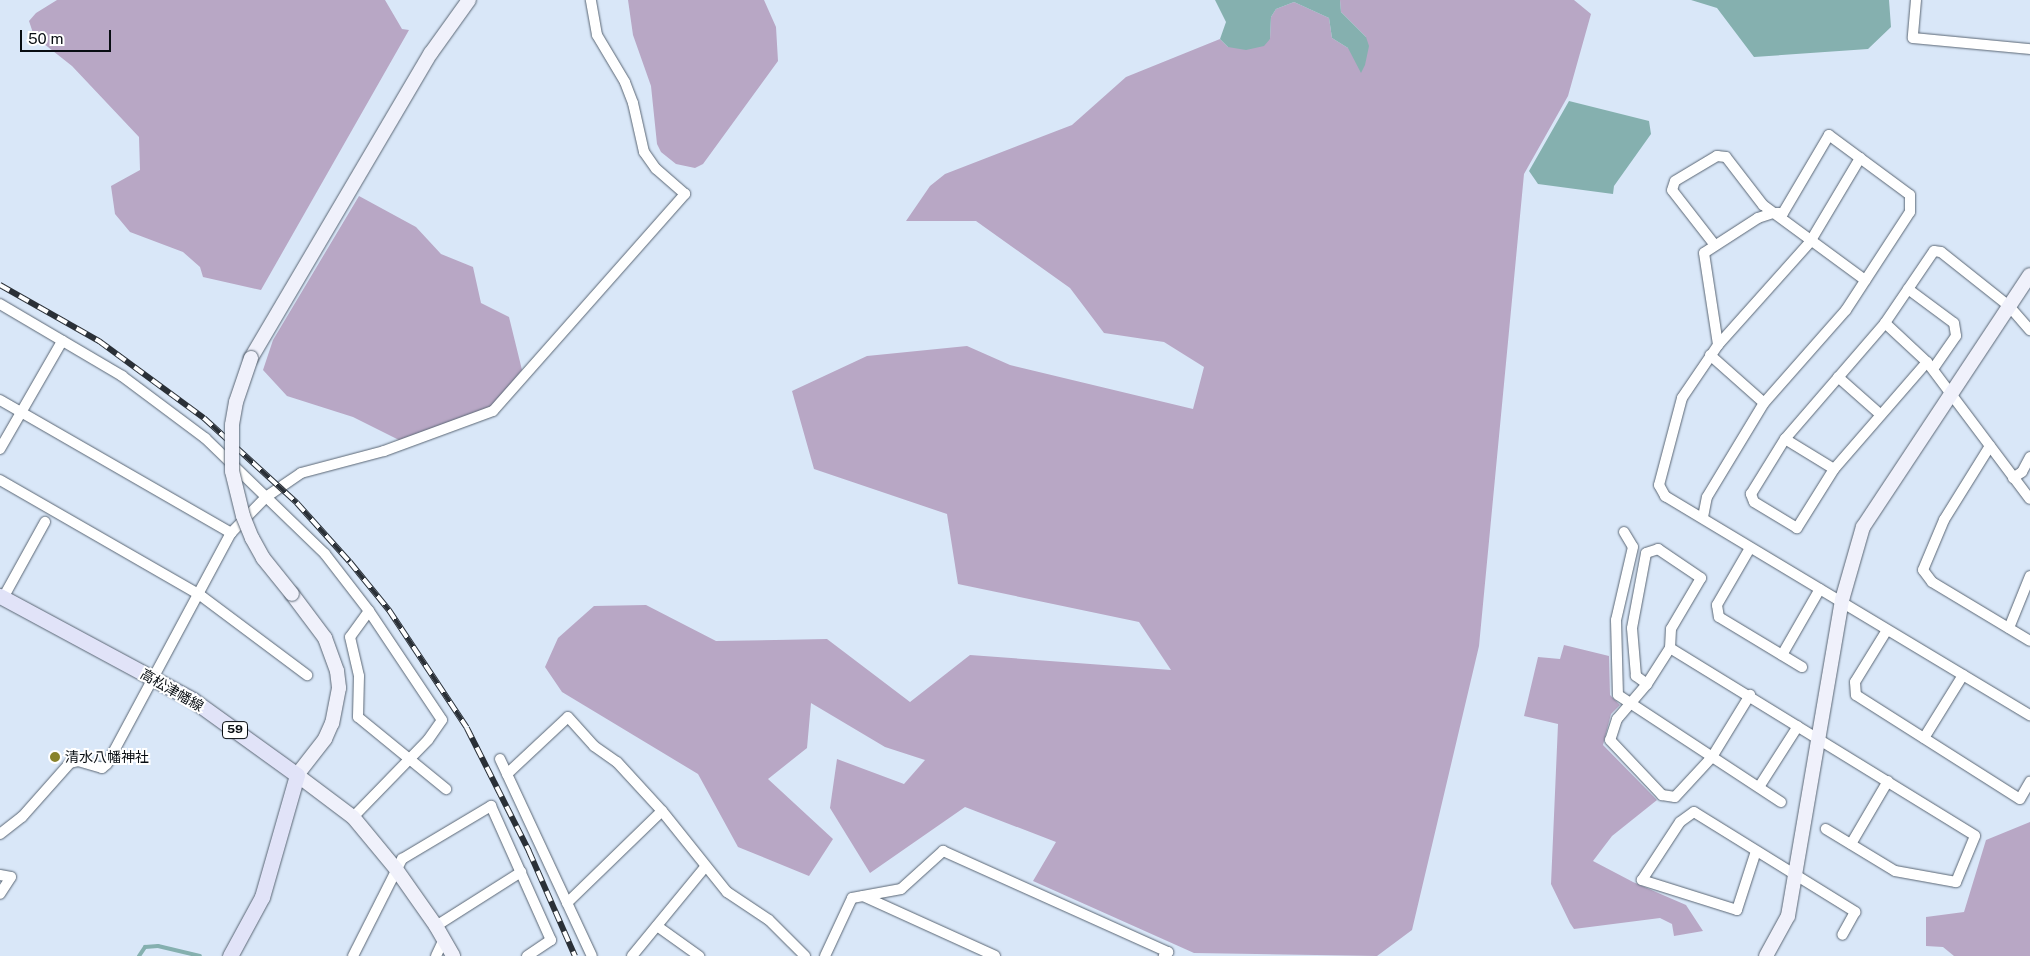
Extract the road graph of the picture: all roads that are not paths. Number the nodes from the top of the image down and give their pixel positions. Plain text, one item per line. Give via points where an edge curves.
1 (469, 0) edge
2 (591, 0) edge
3 (1916, 0) edge
4 (2030, 49) edge
5 (1860, 158) junction
6 (1774, 213) junction
7 (1810, 242) junction
8 (1714, 244) junction
9 (2030, 275) edge
10 (1865, 280) junction
11 (1908, 289) junction
12 (0, 304) edge
13 (2009, 306) junction
14 (1885, 322) junction
15 (2030, 330) edge
16 (62, 341) junction
17 (1718, 344) junction
18 (1710, 355) junction
19 (1930, 365) junction
20 (1838, 377) junction
21 (1951, 393) junction
22 (0, 400) edge
23 (1764, 403) junction
24 (21, 413) junction
25 (1881, 415) junction
26 (1785, 439) junction
27 (1990, 446) junction
28 (0, 450) edge
29 (2030, 457) edge
30 (1834, 468) junction
31 (2013, 478) junction
32 (0, 480) edge
33 (266, 497) junction
34 (2030, 498) edge
35 (1703, 517) junction
36 (45, 522) dead end
37 (231, 532) junction
38 (1624, 532) dead end
39 (1750, 548) junction
40 (2030, 576) edge
41 (1820, 589) junction
42 (200, 595) junction
43 (1, 597) edge
44 (1842, 600) junction
45 (369, 612) junction
46 (2009, 628) junction
47 (1887, 630) junction
48 (2030, 641) edge
49 (1670, 648) junction
50 (1782, 655) junction
51 (1802, 667) dead end
52 (1963, 675) junction
53 (307, 676) dead end
54 (152, 678) junction
55 (1647, 684) junction
56 (1750, 695) junction
57 (1629, 705) junction
58 (2030, 715) edge
59 (1798, 726) junction
60 (1819, 737) junction
61 (1924, 738) junction
62 (1712, 757) junction
63 (410, 759) junction
64 (500, 759) dead end
65 (297, 774) junction
66 (507, 774) junction
67 (1888, 781) junction
68 (2030, 782) edge
69 (1759, 787) junction
70 (446, 789) dead end
71 (1781, 802) dead end
72 (662, 811) junction
73 (352, 817) junction
74 (1826, 829) dead end
75 (0, 834) edge
76 (1851, 844) junction
77 (1756, 851) junction
78 (705, 868) junction
79 (396, 869) junction
80 (521, 872) junction
81 (0, 875) edge
82 (1796, 876) junction
83 (0, 894) edge
84 (863, 896) junction
85 (567, 903) junction
86 (436, 926) junction
87 (657, 926) junction
88 (1842, 935) dead end
89 (444, 939) junction
90 (230, 956) edge
91 (353, 956) edge
92 (436, 956) edge
93 (453, 956) edge
94 (527, 956) edge
95 (592, 956) edge
96 (632, 956) edge
97 (699, 956) edge
98 (806, 956) edge
99 (825, 956) edge
100 (995, 956) edge
101 (1164, 956) edge
102 (1766, 956) edge

1 - 65 street, bridge via 431,53 251,358 236,402 232,424 232,471 243,516 263,558 325,638 337,671 337,706 329,731
2 - 33 street via 597,35 625,82 644,152 656,169 685,194 493,411 384,451 301,473
3 - 4 street via 1913,38
5 - 6 street via 1829,135 1783,214
5 - 7 street
5 - 10 street via 1910,195 1910,212
6 - 7 street
6 - 8 street via 1758,218
6 - 8 street via 1763,205 1726,157 1717,156 1675,181 1672,190
7 - 10 street
7 - 17 street
8 - 17 street via 1704,253
9 - 13 street
10 - 23 street via 1846,310
11 - 13 street via 1934,251 1941,252
11 - 14 street
11 - 19 street via 1954,324 1956,336
12 - 16 street
13 - 15 street
13 - 21 street
14 - 19 street
14 - 20 street
16 - 24 street
16 - 33 street via 122,376 205,438
17 - 18 street
18 - 23 street
18 - 35 street via 1682,398 1659,485 1664,496
19 - 21 street
19 - 25 street
20 - 25 street
20 - 26 street
21 - 27 street
21 - 44 street via 1863,527
22 - 24 street
23 - 35 street via 1707,497
24 - 28 street
24 - 37 street
25 - 30 street
26 - 30 street
26 - 30 street via 1751,494 1754,502 1797,528
27 - 31 street
27 - 46 street via 1944,520 1923,570 1932,582
29 - 31 street via 2022,472
31 - 34 street
32 - 42 street
33 - 37 street
33 - 45 street via 325,554
35 - 39 street
36 - 43 street
37 - 42 street
38 - 57 street via 1633,547 1616,620 1618,695
39 - 41 street
39 - 50 street via 1717,605 1719,617
40 - 46 street
41 - 44 street
41 - 50 street
42 - 53 street
42 - 54 street
43 - 54 main road, 高松津幡線 / 59
44 - 47 street
44 - 60 street
45 - 63 street via 350,637 359,676 358,717
45 - 63 street via 442,720
46 - 48 street
47 - 52 street
47 - 61 street via 1855,682 1856,695
49 - 55 street
49 - 55 street via 1671,628 1701,578 1658,549 1646,553 1632,628 1636,676
49 - 56 street
50 - 51 street
52 - 58 street
52 - 61 street
54 - 65 main road, 高松津幡線 / 59 via 193,700
54 - 75 street via 107,764 102,768 78,761 70,763 22,817
55 - 57 street
56 - 59 street
56 - 62 street
57 - 62 street
57 - 62 street via 1617,719 1610,740 1662,795 1675,797
59 - 60 street
59 - 69 street
60 - 67 street
60 - 82 street
61 - 68 street via 2020,799
62 - 69 street
63 - 70 street
63 - 73 street
64 - 66 street
65 - 73 street
65 - 90 main road via 262,897
66 - 72 street via 568,717 594,746 617,762
66 - 85 street
67 - 76 street
67 - 76 street via 1974,836 1956,882 1896,871
69 - 71 street
72 - 78 street
72 - 85 street
73 - 79 street
74 - 76 street
77 - 77 street via 1694,812 1680,822 1642,880 1736,910
77 - 82 street
78 - 87 street
78 - 98 street via 727,892 769,920
79 - 80 street via 402,859 490,806
79 - 86 street
79 - 91 street
80 - 86 street
80 - 94 street via 552,940
81 - 83 street via 11,878
82 - 88 street via 1855,912
82 - 102 street via 1788,916
84 - 99 street via 852,898
84 - 100 street
84 - 101 street via 901,888 943,850 1168,952
85 - 95 street
86 - 89 street
87 - 96 street
87 - 97 street
89 - 92 street
89 - 93 street

